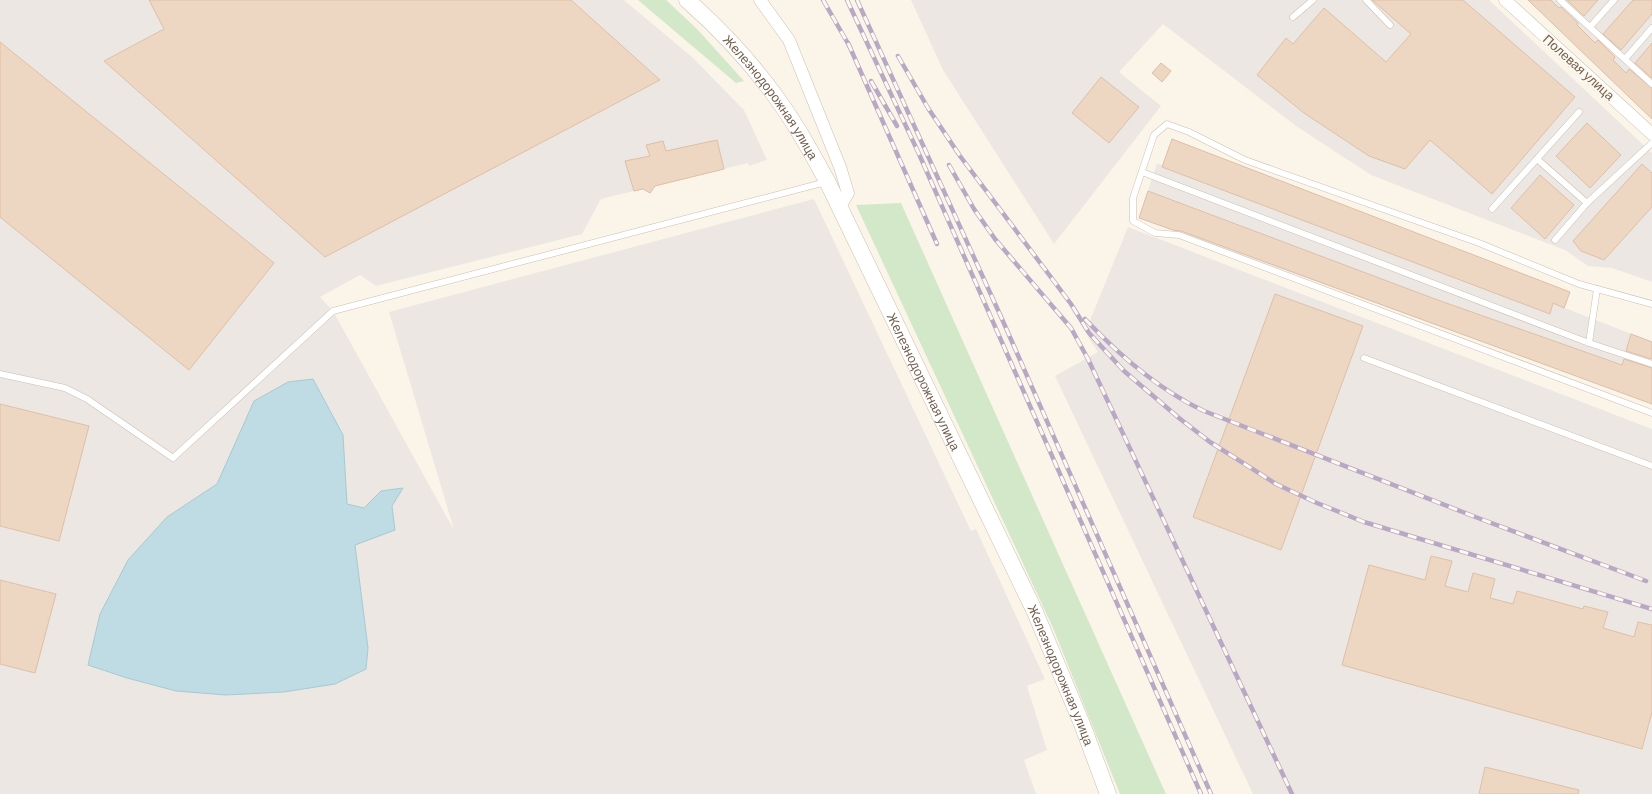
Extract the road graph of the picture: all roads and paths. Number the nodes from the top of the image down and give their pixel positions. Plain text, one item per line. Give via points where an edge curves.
1 (687, 0) edge
2 (760, 0) edge
3 (1313, 0) edge
4 (1366, 0) edge
5 (1505, 0) edge
6 (1560, 0) edge
7 (1614, 0) edge
8 (1293, 17) dead end
9 (1390, 26) dead end
10 (1590, 27) junction
11 (1652, 28) edge
12 (1625, 59) junction
13 (1652, 84) edge
14 (1579, 112) dead end
15 (1652, 134) edge
16 (1652, 143) edge
17 (1537, 159) junction
18 (1142, 172) junction
19 (827, 181) junction
20 (1587, 203) junction
21 (840, 206) junction
22 (1492, 209) dead end
23 (1555, 240) dead end
24 (1597, 289) junction
25 (1652, 304) edge
26 (1589, 343) junction
27 (1364, 358) dead end
28 (1652, 364) edge
29 (0, 374) edge
30 (1652, 413) edge
31 (1652, 466) edge
32 (1108, 794) edge

1 - 19 main road, Железнодорожная улица via 741,53 779,102
2 - 21 street via 789,40 840,167 848,193
3 - 8 lane
4 - 9 lane
5 - 15 street, Полевая улица
6 - 10 lane
7 - 10 lane
10 - 12 lane
11 - 12 lane
12 - 13 lane
14 - 17 lane
16 - 20 lane
17 - 20 lane
17 - 22 lane
18 - 24 lane via 1154,135 1167,124 1245,160 1479,243
18 - 26 lane
18 - 30 lane via 1133,198 1133,221 1155,233 1179,235
19 - 21 main road, Железнодорожная улица
19 - 29 lane via 333,311 173,458 87,399 64,388
20 - 23 lane
21 - 32 main road, Железнодорожная улица via 1035,612
24 - 25 lane
24 - 26 lane
26 - 28 lane
27 - 31 lane

